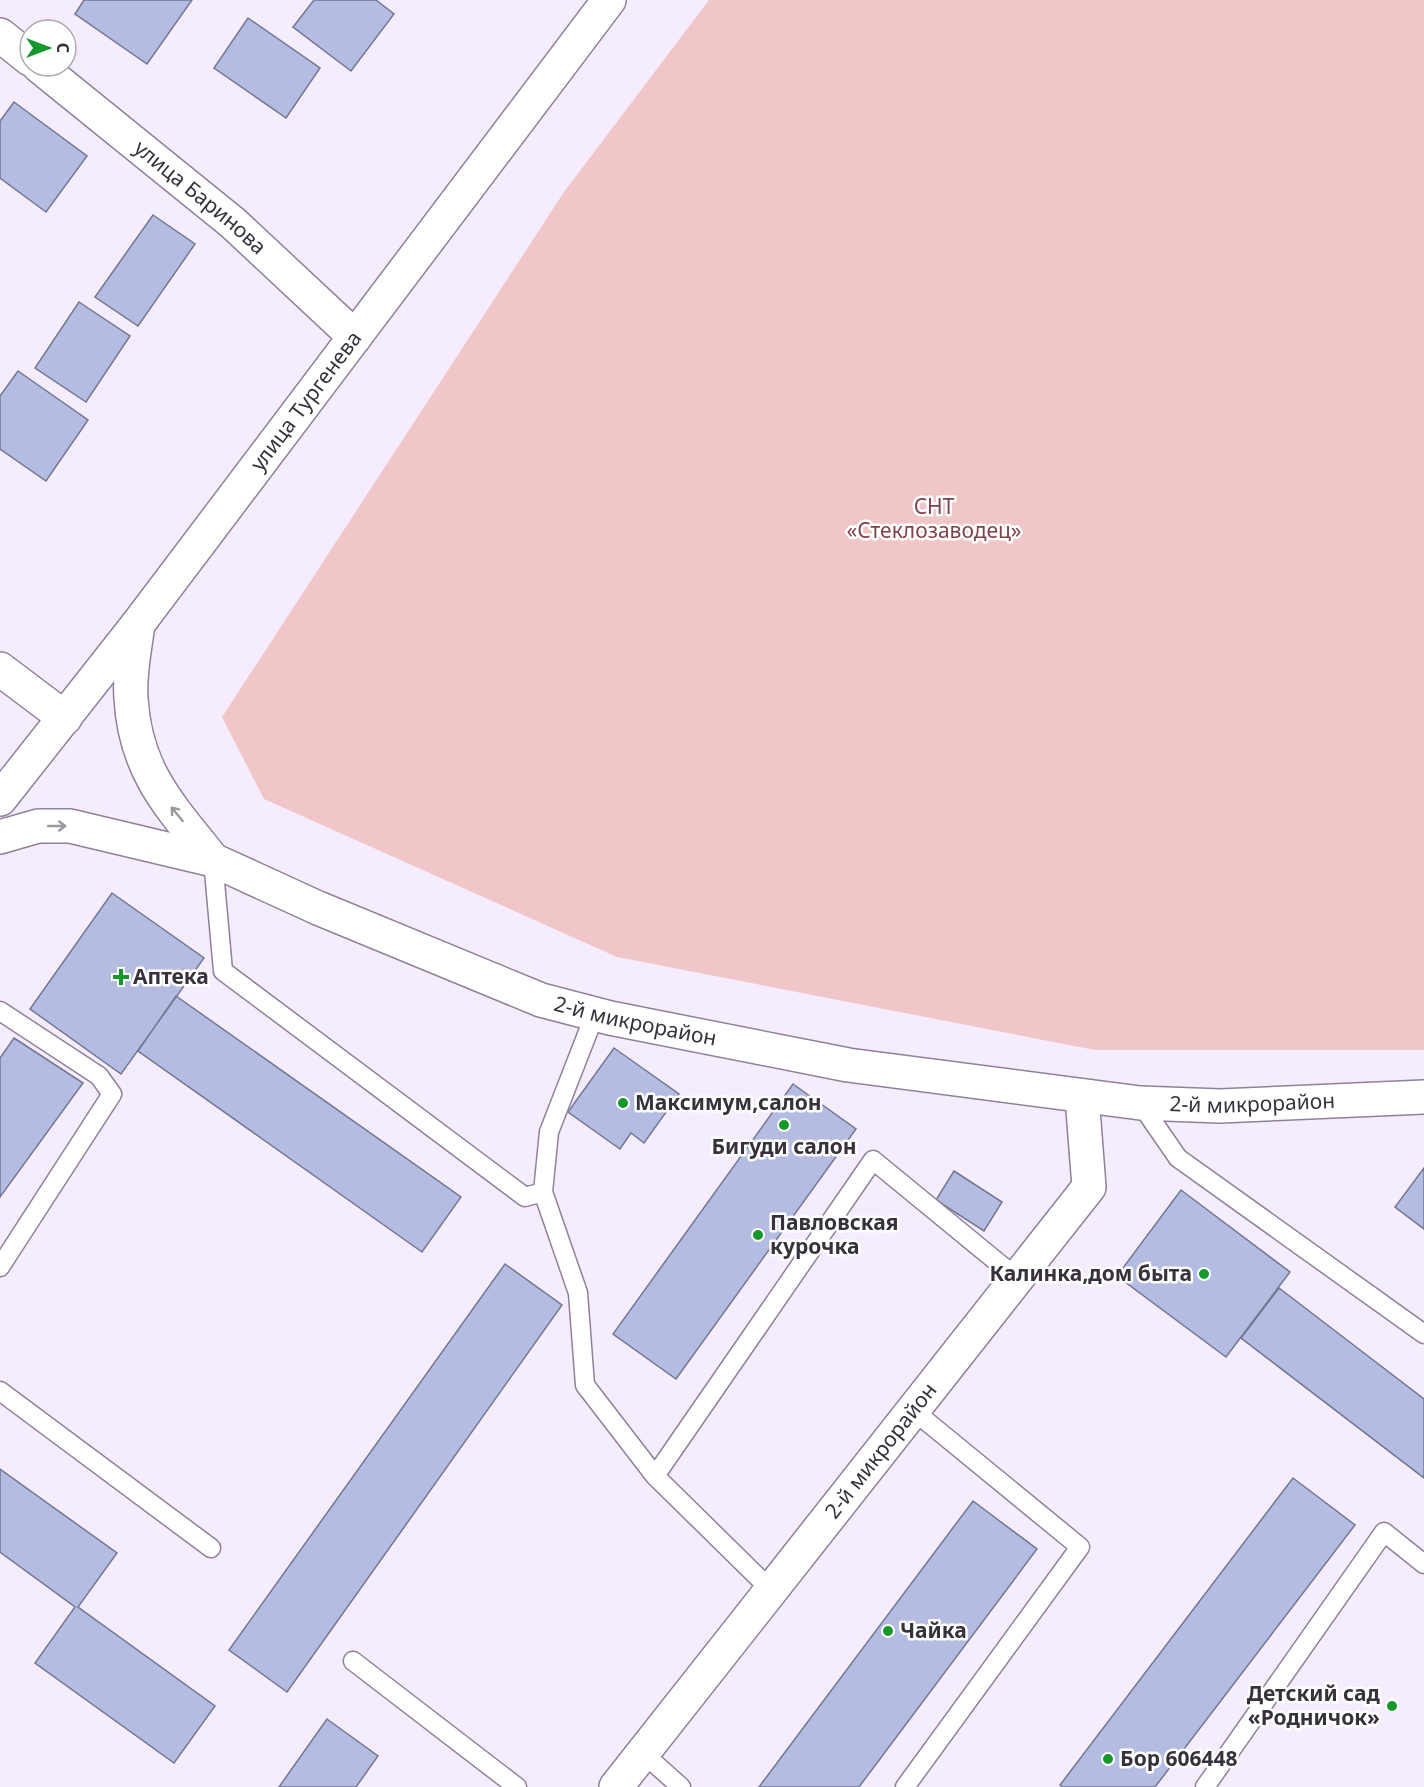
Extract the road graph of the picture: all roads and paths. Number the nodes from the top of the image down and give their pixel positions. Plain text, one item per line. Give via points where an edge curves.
1 (609, 0) edge
2 (0, 35) edge
3 (18, 49) edge
4 (54, 78) edge
5 (355, 337) junction
6 (138, 624) junction
7 (0, 669) edge
8 (65, 717) junction
9 (0, 799) edge
10 (0, 837) edge
11 (213, 860) junction
12 (0, 1011) edge
13 (595, 1014) junction
14 (1082, 1097) junction
15 (1424, 1097) edge
16 (1140, 1102) junction
17 (543, 1192) junction
18 (0, 1267) edge
19 (1018, 1279) junction
20 (1424, 1334) edge
21 (0, 1391) edge
22 (914, 1411) junction
23 (655, 1476) junction
24 (212, 1548) dead end
25 (1424, 1564) edge
26 (771, 1590) junction
27 (352, 1661) dead end
28 (643, 1753) junction
29 (517, 1787) edge
30 (616, 1787) edge
31 (681, 1787) edge
32 (905, 1787) edge
33 (1205, 1787) edge

1 - 5 street, улица Тургенева
2 - 3 street
4 - 5 street, улица Баринова via 233,223
5 - 6 street, улица Тургенева
6 - 8 street, улица Тургенева
11 -> 6 street via 158,791 139,747 130,697
7 - 8 street
8 - 9 street, улица Тургенева
10 -> 11 street, 2-й микрорайон via 38,826 70,826
11 - 13 street, 2-й микрорайон via 541,1000
11 - 17 lane via 223,971 525,1197
12 - 18 lane via 99,1076 112,1094
13 - 14 street, 2-й микрорайон via 848,1065
13 - 17 lane via 549,1132
14 - 16 street, 2-й микрорайон
14 - 19 street, 2-й микрорайон via 1089,1187
15 - 16 street, 2-й микрорайон via 1220,1106
16 - 20 lane via 1178,1158
17 - 23 lane via 578,1293 585,1385
19 - 22 street, 2-й микрорайон
19 - 23 lane via 873,1160
21 - 24 lane
22 - 26 street, 2-й микрорайон
22 - 32 lane via 1080,1547
23 - 26 lane
25 - 33 lane via 1384,1532
26 - 28 street, 2-й микрорайон
27 - 29 lane
28 - 30 street, 2-й микрорайон
28 - 31 lane

